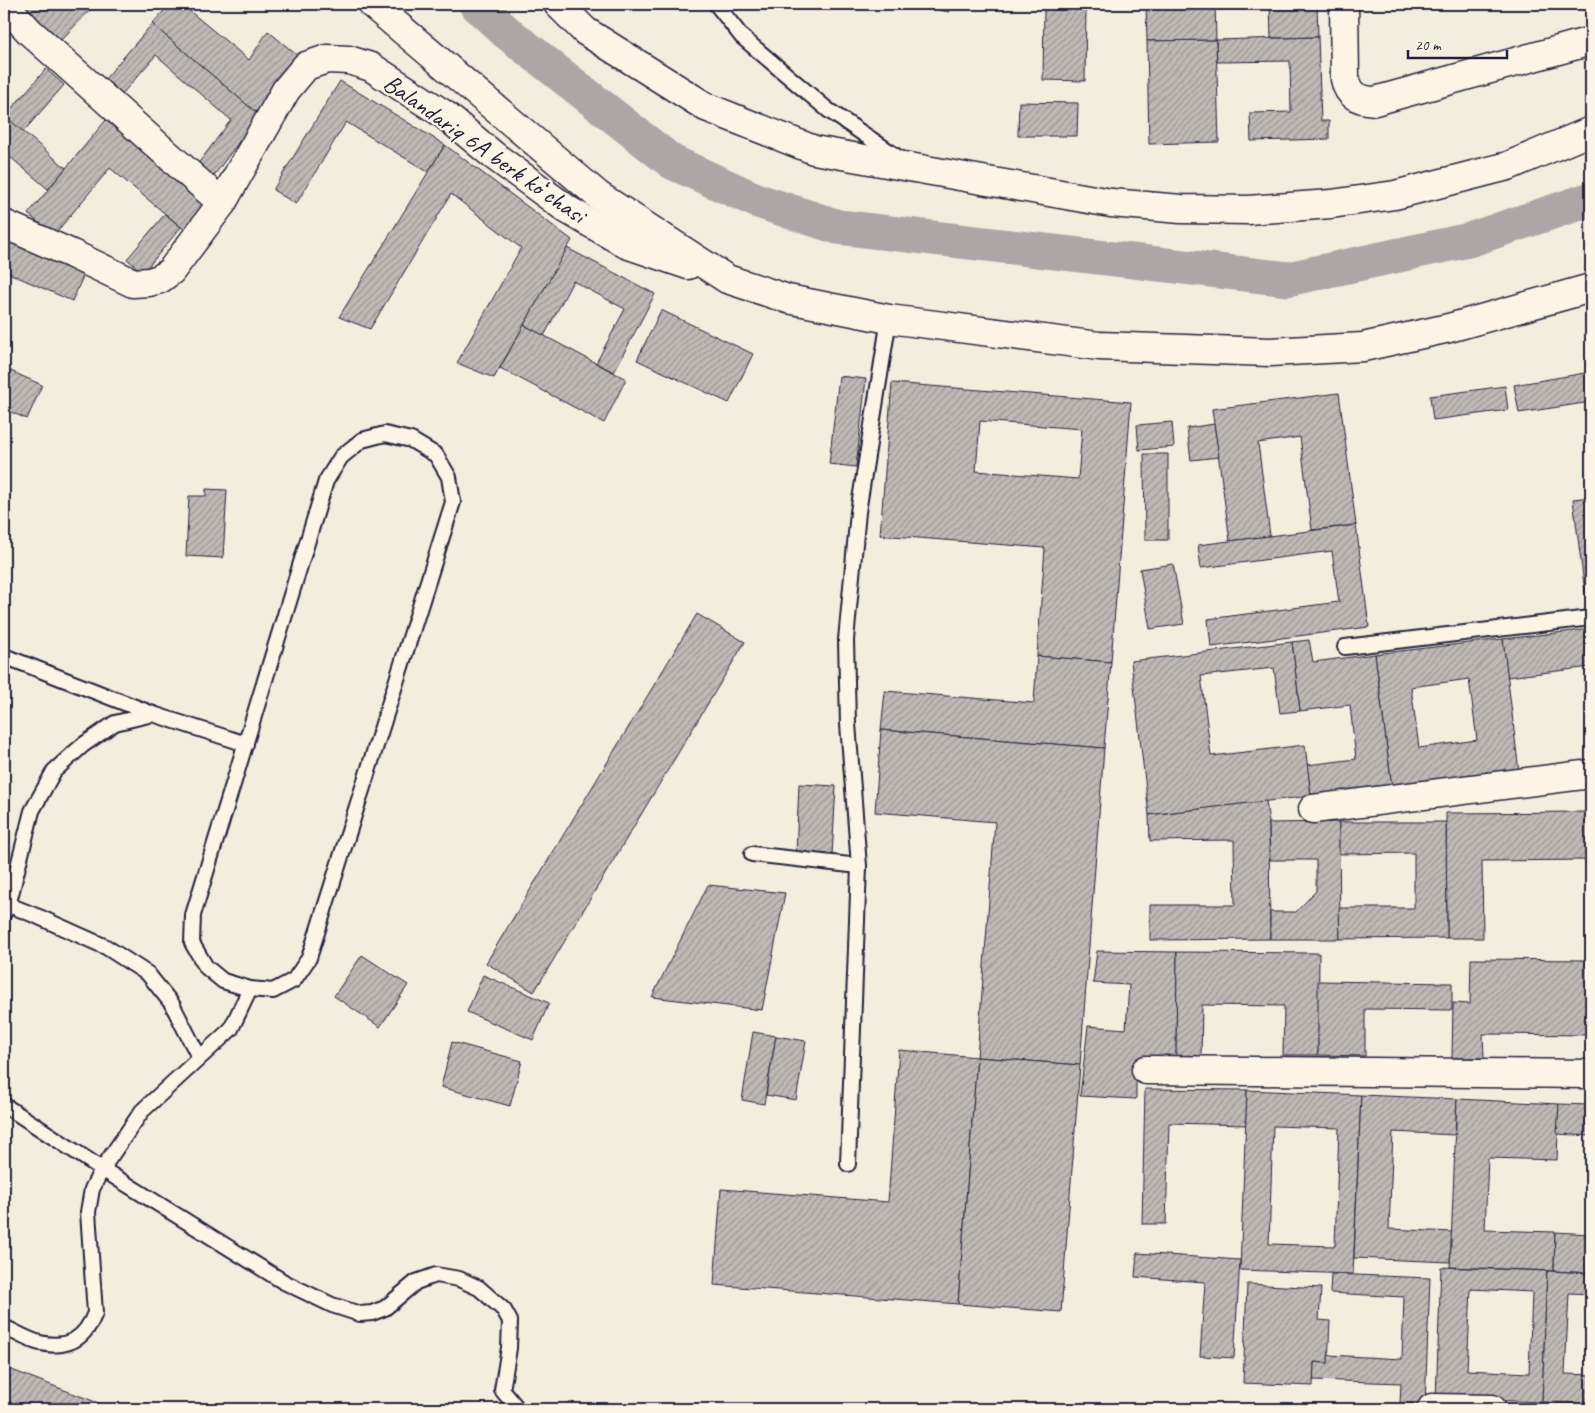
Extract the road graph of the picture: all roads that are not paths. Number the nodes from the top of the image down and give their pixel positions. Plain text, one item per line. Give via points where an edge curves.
1 (4, 4) edge
2 (372, 4) edge
3 (558, 4) edge
4 (716, 4) edge
5 (1344, 4) edge
6 (1591, 41) edge
7 (1591, 130) edge
8 (914, 168) junction
9 (222, 203) junction
10 (4, 224) edge
11 (727, 279) junction
12 (1591, 288) edge
13 (889, 319) junction
14 (1591, 618) edge
15 (1345, 647) dead end
16 (4, 656) edge
17 (153, 714) junction
18 (246, 744) junction
19 (1591, 774) edge
20 (1313, 809) dead end
21 (752, 854) dead end
22 (859, 866) junction
23 (5, 905) edge
24 (250, 989) junction
25 (199, 1057) junction
26 (1146, 1070) dead end
27 (1591, 1074) edge
28 (4, 1105) edge
29 (848, 1164) dead end
30 (102, 1169) junction
31 (4, 1327) edge
32 (1432, 1408) dead end
33 (518, 1409) edge
34 (1492, 1409) edge

1 - 9 street via 30,32
2 - 11 street via 598,196
3 - 8 street via 585,30 706,108 814,150
4 - 8 lane via 742,37 828,110
5 - 6 street via 1345,79 1347,89 1363,101 1375,102
7 - 8 street via 1508,166 1394,195 1331,204 1248,210 1111,203
9 - 10 street, Balandariq 6A berk koʻchasi via 171,271 148,282 133,283
9 - 11 street, Balandariq 6A berk koʻchasi via 286,90 306,66 327,58 349,60 371,67 445,115 493,155 576,215 626,244
11 - 13 street via 788,300
12 - 13 street via 1449,328 1363,347 1270,352 1099,346
13 - 22 lane via 858,512 846,640 848,724
14 - 15 lane
16 - 17 lane
17 - 18 lane
17 - 23 lane via 115,723 54,771 32,810
18 - 24 lane via 194,915 192,943 206,967 223,981
18 - 24 lane via 326,481 340,457 362,440 385,434 411,440 436,455 449,477 453,502 309,958 294,980 273,991
19 - 20 street
21 - 22 lane
22 - 29 lane
23 - 25 lane via 106,948 148,974 172,1004
24 - 25 lane via 231,1029
25 - 30 lane via 142,1111
26 - 27 street
28 - 30 lane
30 - 31 lane via 92,1189 88,1212 95,1313 90,1325 81,1337 61,1345 39,1343
30 - 33 lane via 284,1282 332,1305 360,1314 385,1308 416,1282 436,1275 459,1279 479,1288 504,1310 510,1321 502,1390
32 - 34 street

